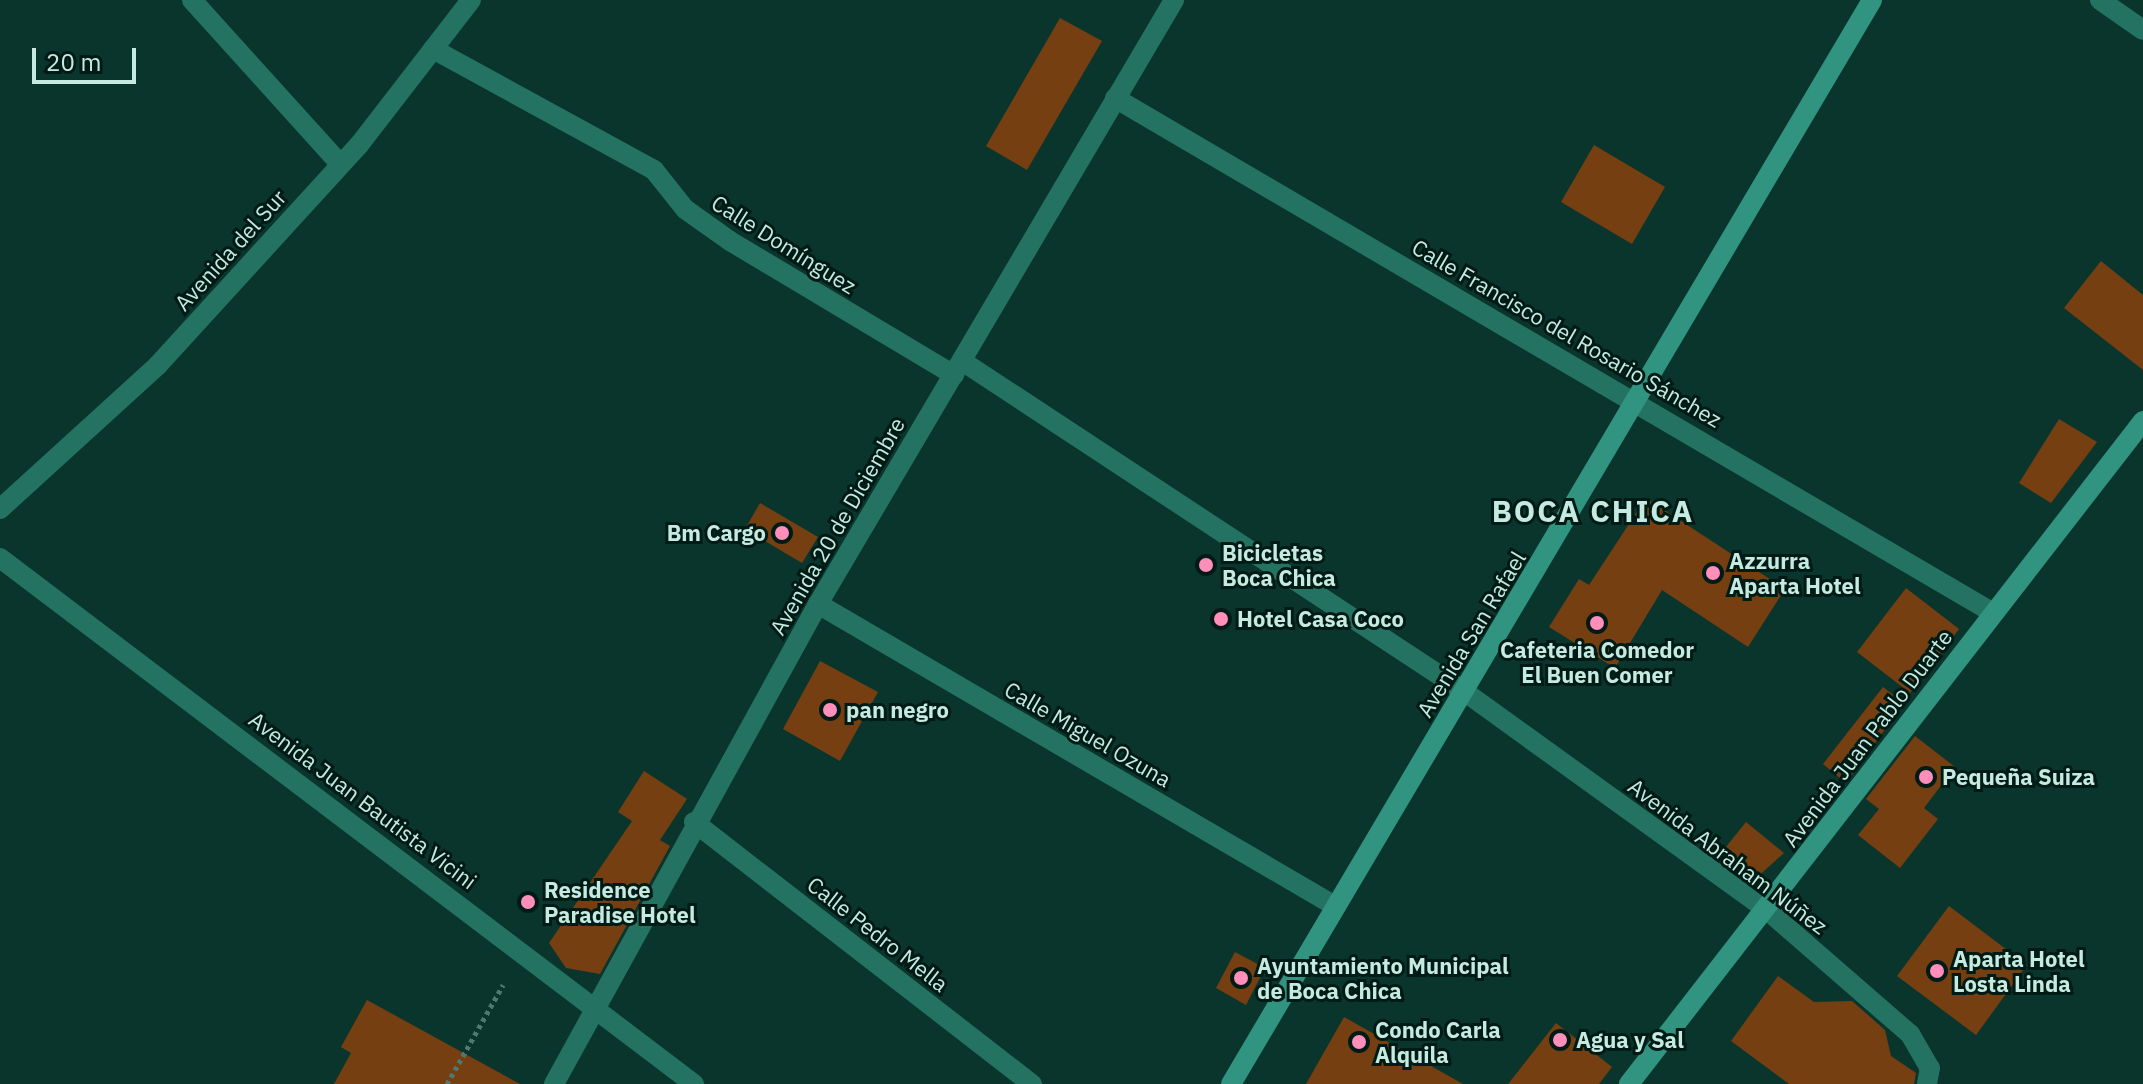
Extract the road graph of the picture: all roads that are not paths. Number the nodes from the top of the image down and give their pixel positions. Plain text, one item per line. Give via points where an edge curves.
1 (192, 0) edge
2 (471, 0) edge
3 (1174, 0) edge
4 (1872, 0) edge
5 (2100, 0) edge
6 (2143, 30) edge
7 (433, 49) junction
8 (1115, 98) junction
9 (340, 164) junction
10 (958, 368) junction
11 (1636, 400) junction
12 (2143, 421) edge
13 (0, 509) edge
14 (0, 558) edge
15 (818, 604) junction
16 (1993, 613) junction
17 (1465, 692) junction
18 (694, 822) junction
19 (1335, 906) junction
20 (1766, 909) junction
21 (596, 1005) junction
22 (554, 1084) edge
23 (694, 1084) edge
24 (1032, 1084) edge
25 (1231, 1084) edge
26 (1629, 1084) edge
27 (1927, 1084) edge

1 - 9 street
2 - 7 street, Avenida del Sur
3 - 8 street, Avenida 20 de Diciembre
4 - 11 street, Avenida San Rafael
5 - 6 street
7 - 9 street, Avenida del Sur
7 - 10 street, Calle Domínguez via 654,170 685,209 730,241
8 - 10 street, Avenida 20 de Diciembre
8 - 11 street, Calle Francisco del Rosario Sánchez
9 - 13 street, Avenida del Sur via 158,365
10 - 15 street, Avenida 20 de Diciembre
10 - 17 street, Calle Domínguez
11 - 16 street, Calle Francisco del Rosario Sánchez
11 - 17 street, Avenida San Rafael
12 - 16 street, Avenida Juan Pablo Duarte
14 - 21 street, Avenida Juan Bautista Vicini
15 - 18 street, Avenida 20 de Diciembre
15 - 19 street, Calle Miguel Ozuna
16 - 20 street, Avenida Juan Pablo Duarte
17 - 19 street, Avenida San Rafael
17 - 20 street, Avenida Abraham Núñez
18 - 21 street, Avenida 20 de Diciembre
18 - 24 street, Calle Pedro Mella
19 - 25 street, Avenida San Rafael
20 - 26 street, Avenida Juan Pablo Duarte
20 - 27 street, Avenida Abraham Núñez via 1910,1034 1930,1068
21 - 22 street, Avenida 20 de Diciembre
21 - 23 street, Avenida Juan Bautista Vicini

